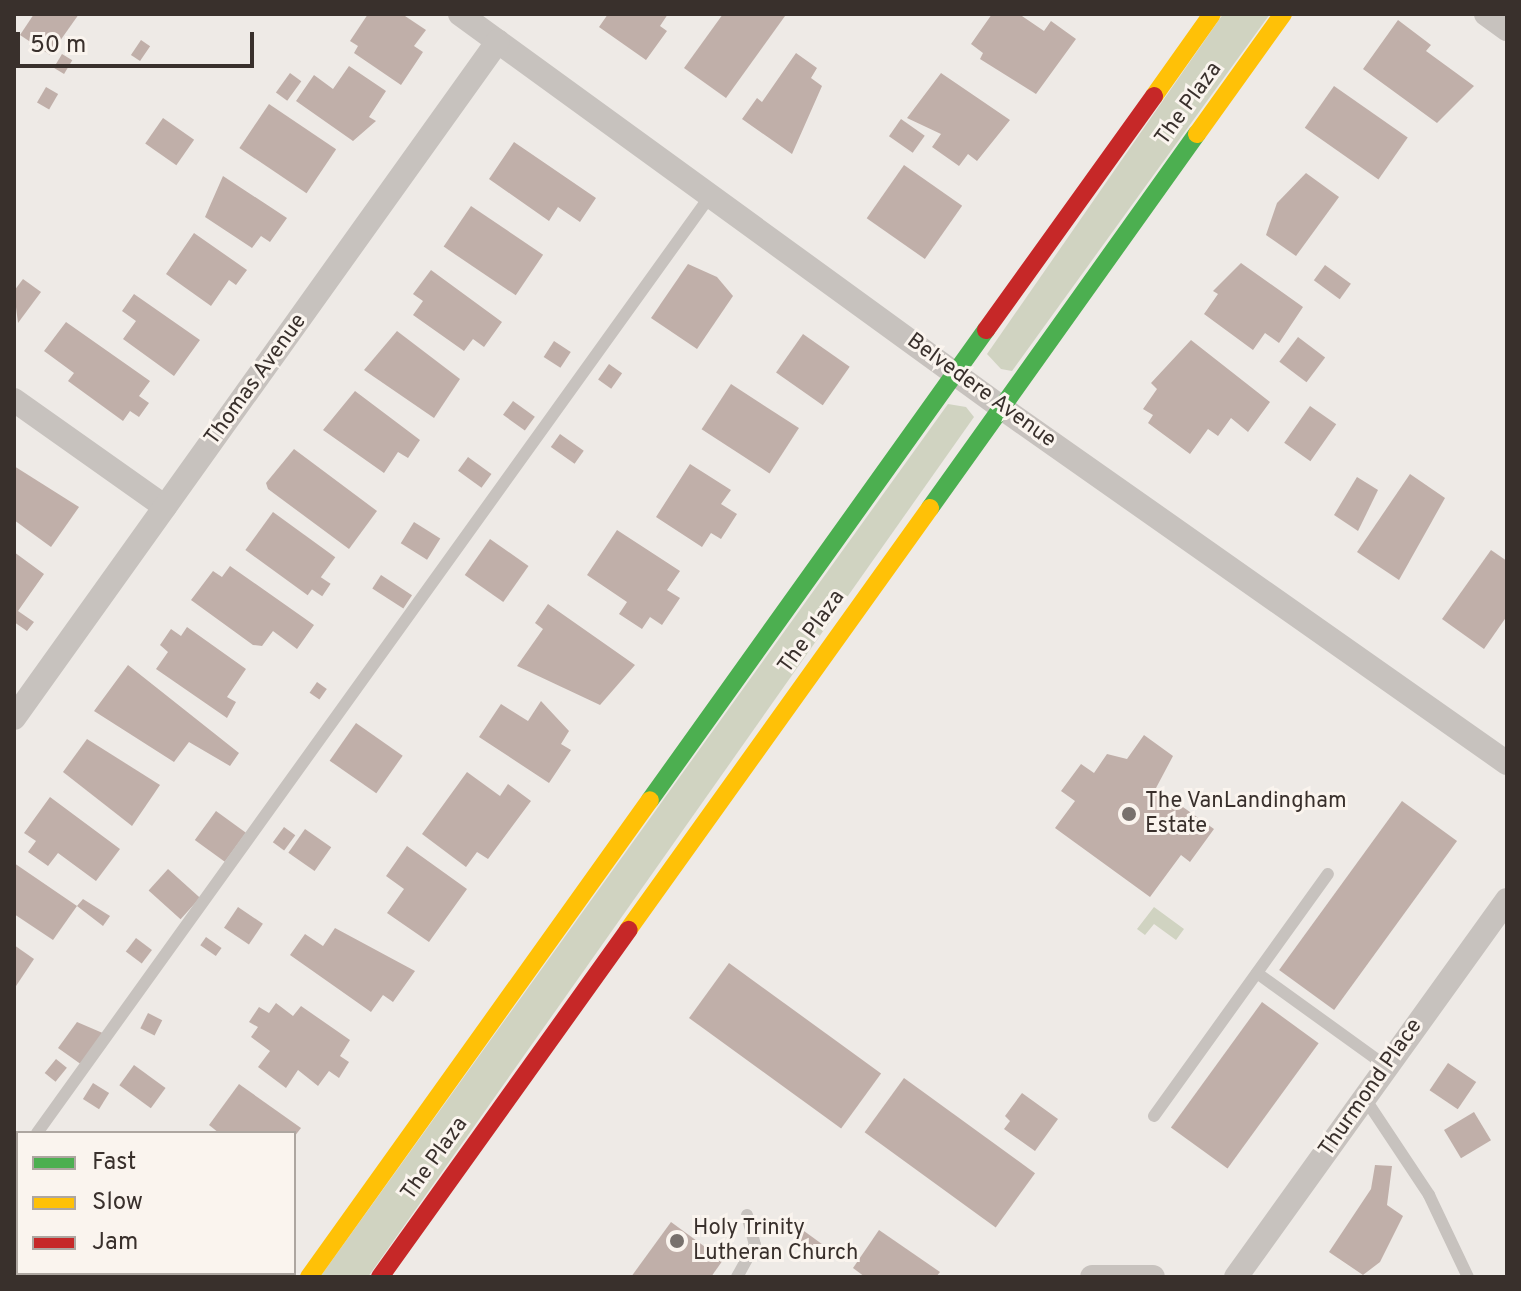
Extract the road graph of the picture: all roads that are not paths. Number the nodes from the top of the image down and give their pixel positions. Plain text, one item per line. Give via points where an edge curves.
1 (460, 14) edge
2 (1212, 14) edge
3 (1283, 14) edge
4 (1486, 14) edge
5 (1507, 29) edge
6 (498, 41) junction
7 (710, 196) junction
8 (955, 373) junction
9 (14, 400) edge
10 (1002, 408) junction
11 (165, 507) junction
12 (14, 718) edge
13 (1507, 763) edge
14 (1328, 874) dead end
15 (1507, 900) edge
16 (1257, 973) junction
17 (1386, 1066) junction
18 (1364, 1097) junction
19 (1154, 1116) dead end
20 (38, 1131) edge
21 (747, 1215) dead end
22 (309, 1277) edge
23 (380, 1277) edge
24 (737, 1277) edge
25 (1092, 1277) edge
26 (1153, 1277) edge
27 (1236, 1277) edge
28 (1468, 1277) edge

1 - 6 street, Belvedere Avenue
2 - 8 main road, The Plaza
3 - 10 main road, The Plaza
4 - 5 street
6 - 7 street, Belvedere Avenue
6 - 11 street, Thomas Avenue
7 - 8 street, Belvedere Avenue
7 - 20 lane
8 - 10 street, Belvedere Avenue
8 - 22 main road, The Plaza
9 - 11 street
10 - 13 street, Belvedere Avenue
10 - 23 main road, The Plaza
11 - 12 street, Thomas Avenue
14 - 16 lane
15 - 17 street, Thurmond Place
16 - 17 lane
16 - 19 lane
17 - 18 street, Thurmond Place
18 - 27 street, Thurmond Place
18 - 28 lane via 1429,1195
21 - 24 lane via 755,1245
25 - 26 street

